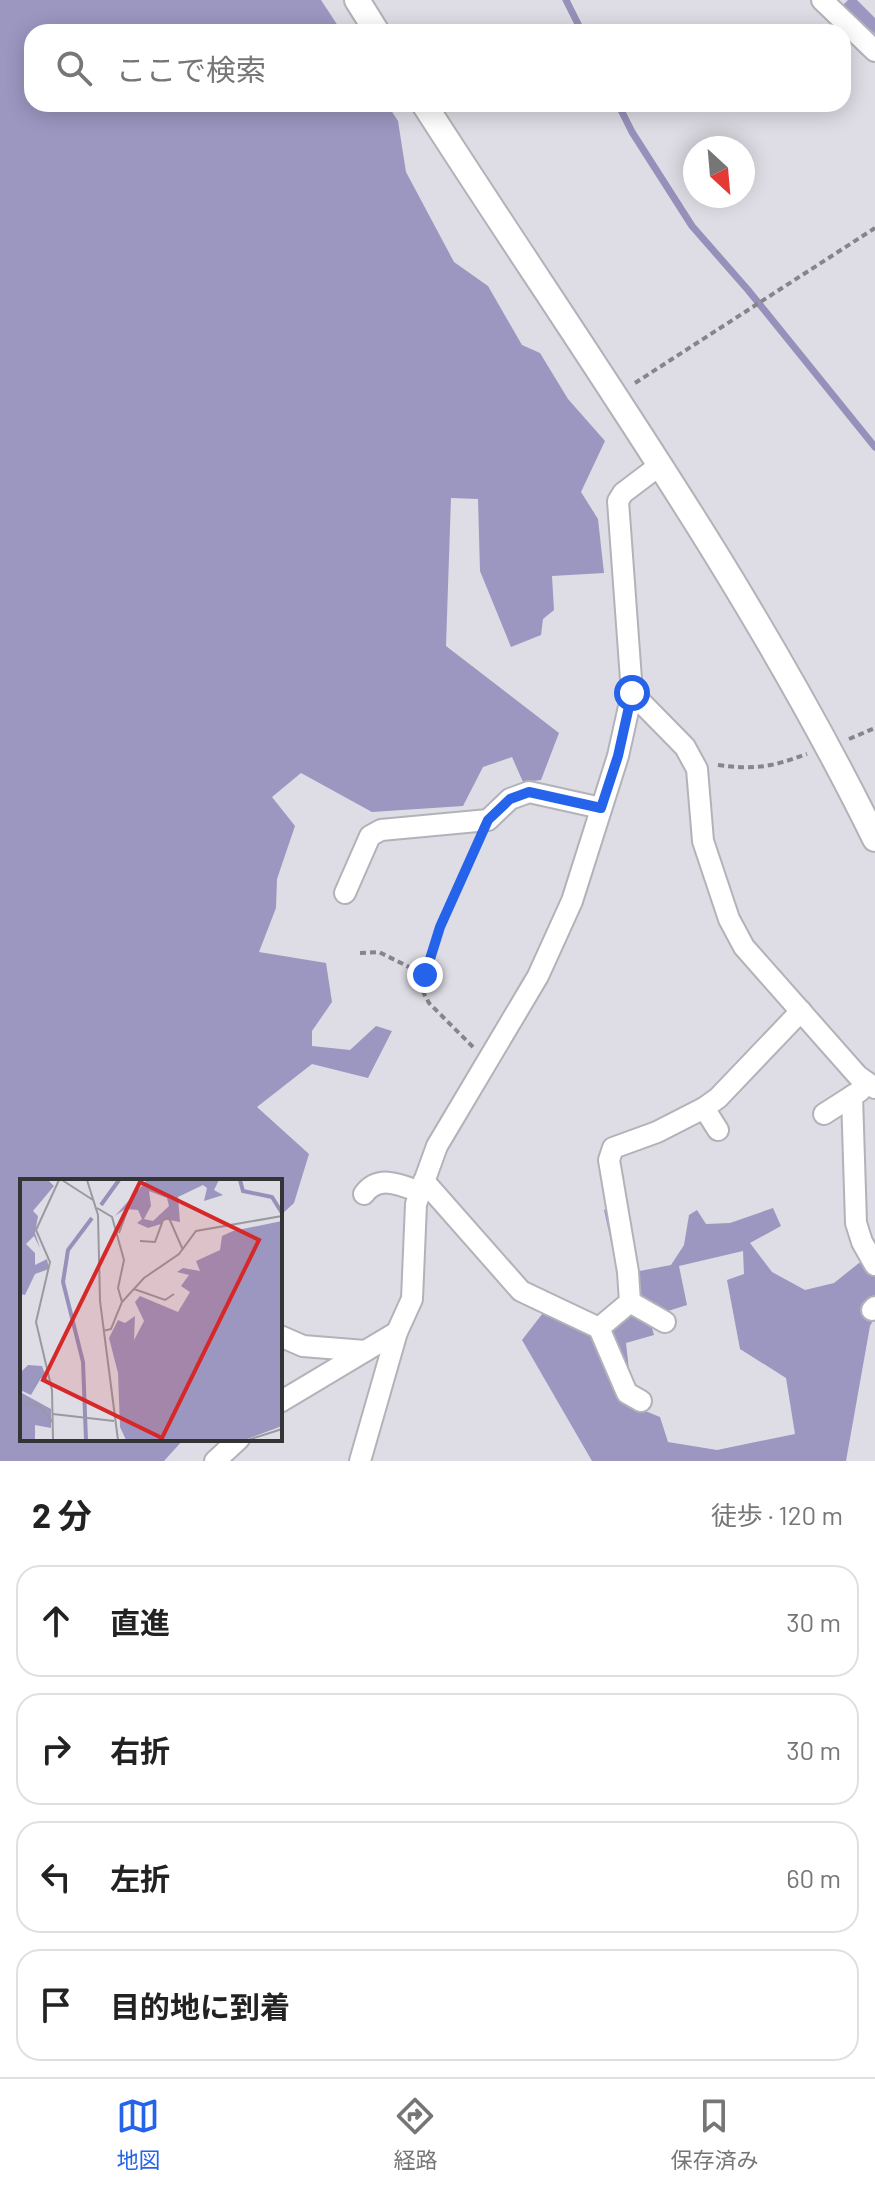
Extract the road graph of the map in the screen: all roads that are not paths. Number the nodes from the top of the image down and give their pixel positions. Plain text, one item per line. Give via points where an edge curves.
1 (357, 0) edge
2 (822, 0) edge
3 (372, 24) edge
4 (847, 24) edge
5 (851, 28) edge
6 (875, 51) edge
7 (429, 112) edge
8 (660, 465) junction
9 (632, 693) junction
10 (601, 808) junction
11 (875, 839) edge
12 (345, 893) dead end
13 (801, 1011) junction
14 (872, 1086) edge
15 (852, 1096) junction
16 (704, 1108) junction
17 (824, 1114) dead end
18 (718, 1130) dead end
19 (422, 1187) junction
20 (364, 1194) dead end
21 (875, 1265) edge
22 (630, 1302) junction
23 (665, 1322) dead end
24 (599, 1328) junction
25 (397, 1332) junction
26 (282, 1337) edge
27 (365, 1351) junction
28 (282, 1401) edge
29 (641, 1401) dead end
30 (237, 1441) edge
31 (215, 1461) edge
32 (360, 1461) edge

1 - 3 street
2 - 4 street
5 - 6 street
7 - 8 street
8 - 9 street via 618,501
8 - 11 street via 767,636
9 - 10 street
9 - 13 street via 685,747 697,769 703,841 729,919 744,947
10 - 12 street via 529,792 510,799 488,820 381,830 370,836
10 - 19 street via 567,914 538,976 437,1146
13 - 14 street
13 - 16 street
14 - 15 street
15 - 17 street
15 - 21 street via 856,1223
16 - 18 street
16 - 22 street via 613,1148 609,1160
19 - 20 street via 379,1183
19 - 24 street via 521,1291
19 - 25 street via 416,1204 412,1299
22 - 23 street
22 - 24 street
24 - 29 street via 627,1393
25 - 27 street
25 - 32 street
26 - 27 street via 303,1346
27 - 28 street
30 - 31 street

